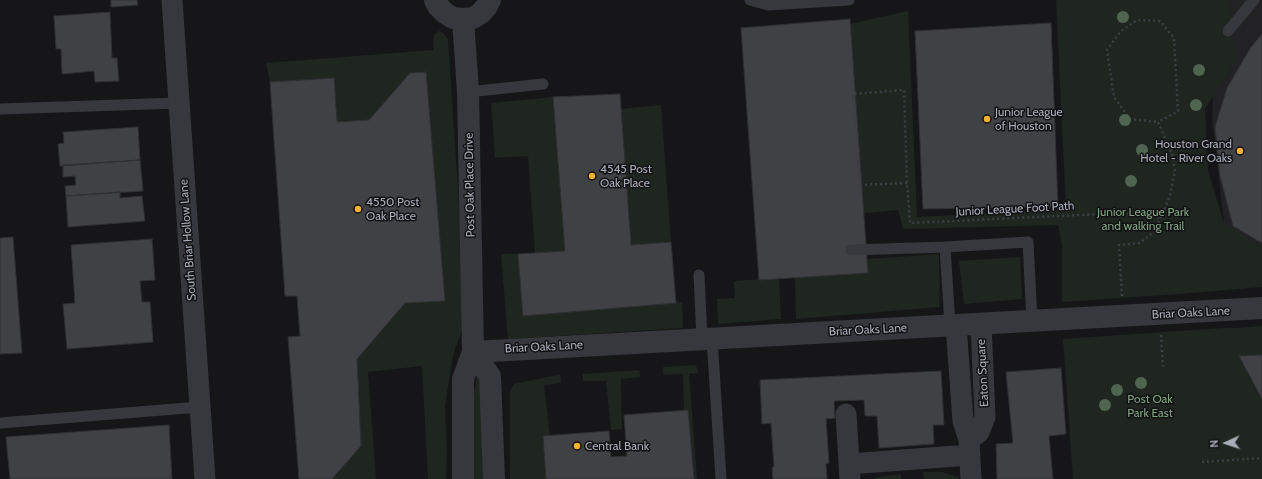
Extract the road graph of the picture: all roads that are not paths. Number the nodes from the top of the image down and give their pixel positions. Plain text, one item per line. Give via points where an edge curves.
1 (172, 0) edge
2 (435, 0) edge
3 (490, 0) edge
4 (750, 0) edge
5 (849, 0) edge
6 (1254, 0) edge
7 (463, 19) junction
8 (1228, 31) dead end
9 (543, 84) dead end
10 (468, 92) junction
11 (179, 103) junction
12 (0, 109) edge
13 (945, 247) junction
14 (851, 250) dead end
15 (699, 275) dead end
16 (1262, 308) edge
17 (1032, 321) junction
18 (981, 324) junction
19 (953, 325) junction
20 (707, 338) junction
21 (473, 352) junction
22 (200, 407) junction
23 (846, 414) dead end
24 (0, 424) edge
25 (970, 448) junction
26 (850, 471) edge
27 (205, 479) edge
28 (462, 479) edge
29 (494, 479) edge
30 (721, 479) edge
31 (971, 479) edge

1 - 11 street, South Briar Hollow Lane
2 - 7 street via 445,13 453,18
3 - 7 street via 481,13 473,18
4 - 5 lane via 768,6
6 - 8 lane
7 - 10 street, Post Oak Place Drive
9 - 10 lane
10 - 21 street, Post Oak Place Drive
11 - 12 lane
11 - 22 street, South Briar Hollow Lane
13 - 14 lane
13 - 17 lane via 1028,242
13 - 19 lane
15 - 20 lane
16 - 17 street, Briar Oaks Lane
17 - 18 street, Briar Oaks Lane
18 - 19 street, Briar Oaks Lane
18 - 25 street, Eaton Square via 985,417
19 - 20 street, Briar Oaks Lane
19 - 25 street, Eaton Square via 963,421
20 - 21 street, Briar Oaks Lane
20 - 30 lane
21 - 28 street, Post Oak Place Drive via 463,379
21 - 29 street via 490,376
22 - 24 lane
22 - 27 street, South Briar Hollow Lane
23 - 26 street
25 - 26 street
25 - 31 street, Eaton Square

